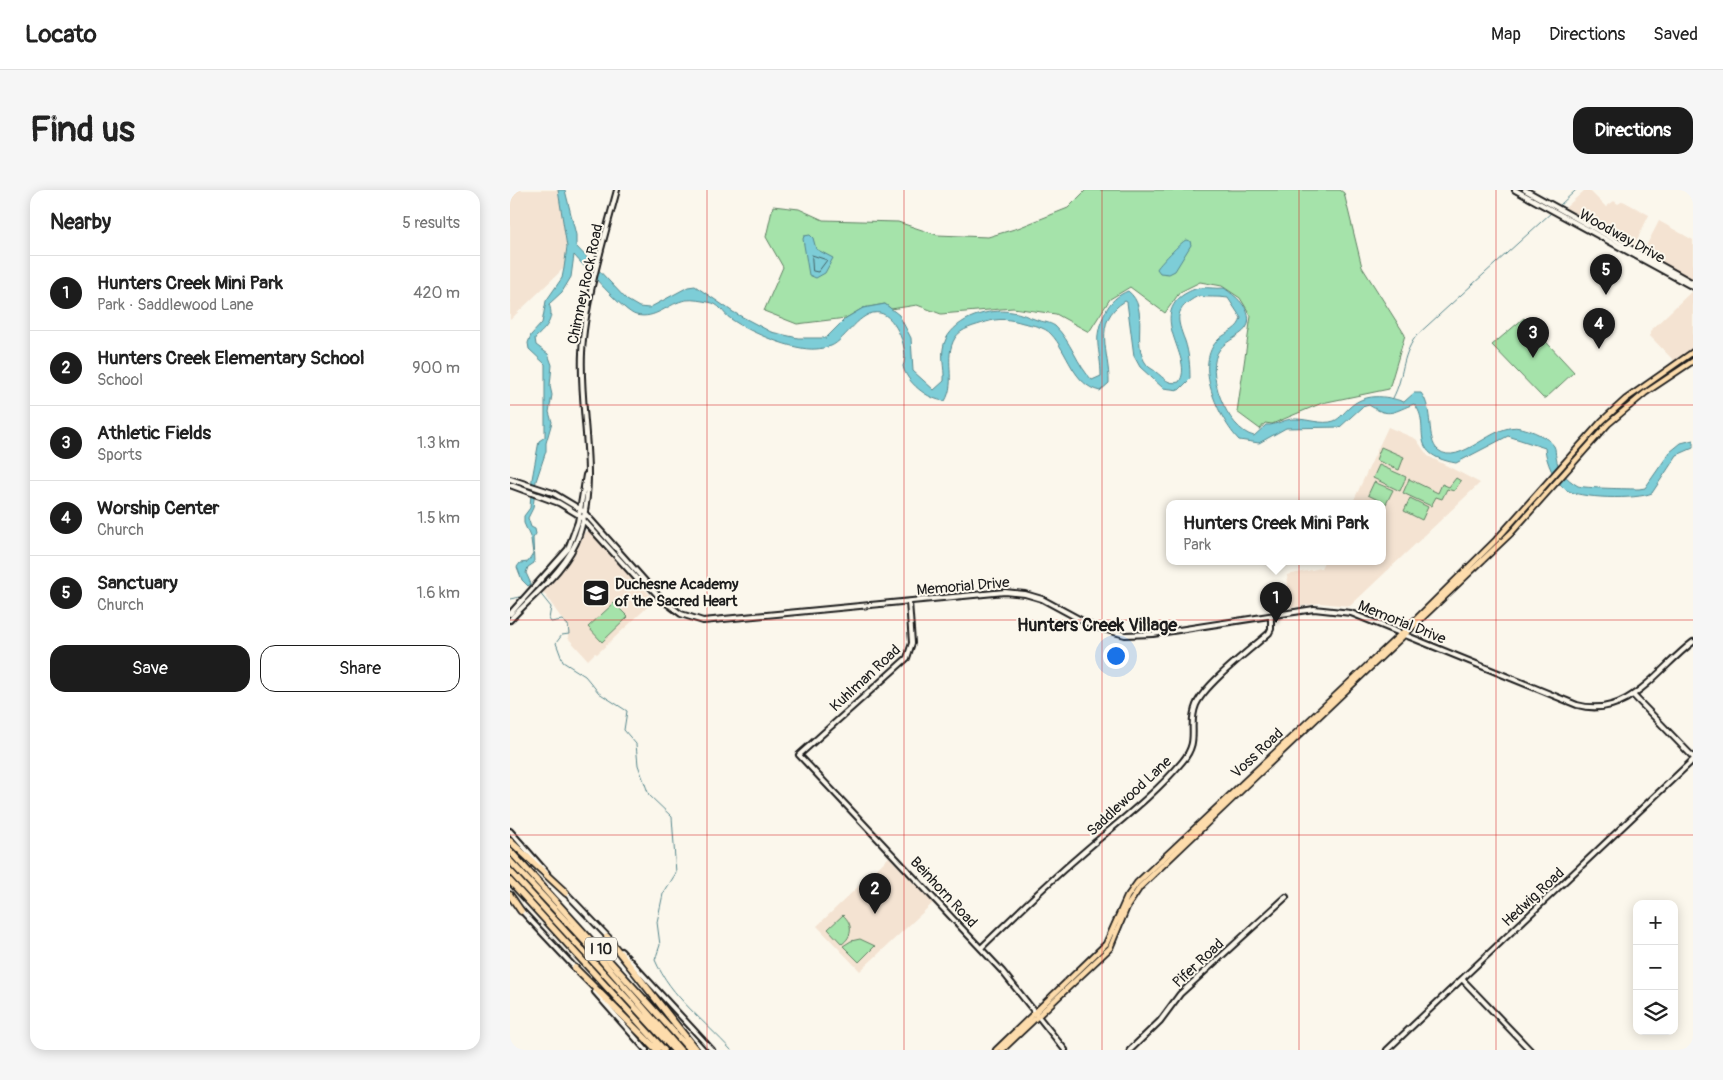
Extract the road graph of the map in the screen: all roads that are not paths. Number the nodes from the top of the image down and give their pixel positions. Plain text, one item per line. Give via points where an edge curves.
1 (617, 190) edge
2 (1515, 190) edge
3 (1525, 190) edge
4 (1547, 205) junction
5 (1571, 218) junction
6 (1622, 249) junction
7 (1637, 252) junction
8 (1673, 275) junction
9 (1693, 283) edge
10 (1693, 287) edge
11 (1693, 352) edge
12 (1693, 361) edge
13 (1674, 365) junction
14 (1678, 371) junction
15 (1584, 440) junction
16 (1592, 442) junction
17 (510, 478) edge
18 (510, 485) edge
19 (582, 510) junction
20 (580, 517) junction
21 (1518, 520) junction
22 (646, 583) junction
23 (909, 602) junction
24 (519, 608) junction
25 (510, 614) edge
26 (1271, 616) junction
27 (510, 620) edge
28 (1404, 634) junction
29 (1693, 642) edge
30 (1634, 696) junction
31 (798, 755) joint
32 (1693, 759) edge
33 (510, 831) edge
34 (510, 841) edge
35 (510, 851) edge
36 (510, 861) edge
37 (510, 871) edge
38 (510, 881) edge
39 (566, 893) junction
40 (510, 897) edge
41 (1286, 897) dead end
42 (521, 911) joint
43 (607, 936) junction
44 (981, 948) junction
45 (575, 968) junction
46 (1462, 979) junction
47 (1036, 1015) junction
48 (646, 1050) edge
49 (657, 1050) edge
50 (664, 1050) edge
51 (674, 1050) edge
52 (680, 1050) edge
53 (690, 1050) edge
54 (696, 1050) edge
55 (712, 1050) edge
56 (996, 1050) edge
57 (1002, 1050) edge
58 (1065, 1050) edge
59 (1130, 1050) edge
60 (1387, 1050) edge
61 (1530, 1050) edge

1 - 19 street, Chimney Rock Road via 592,294 582,353 587,472
2 - 4 street, Woodway Drive
3 - 4 street, Woodway Drive
4 - 5 street, Woodway Drive
5 - 6 street, Woodway Drive
5 - 7 street, Woodway Drive
6 - 7 street
6 - 8 street, Woodway Drive
7 - 8 street, Woodway Drive
8 - 9 street, Woodway Drive
8 - 10 street, Woodway Drive
11 - 13 main road, Voss Road
12 - 14 main road, Voss Road
13 - 14 main road
13 - 15 main road, Voss Road via 1621,403
14 - 16 main road, Voss Road via 1635,400
15 - 16 main road
15 - 21 main road, Voss Road
16 - 21 main road, Voss Road
17 - 19 street, Memorial Drive via 542,488
18 - 20 street, Memorial Drive via 559,503
19 - 20 street, Chimney Rock Road
19 - 22 street, Memorial Drive
20 - 22 street, Memorial Drive via 636,579
20 - 24 street, Chimney Rock Road via 574,546
21 - 28 main road, Voss Road
22 - 23 street, Memorial Drive via 670,607 703,620
23 - 26 street, Memorial Drive via 1005,592 1025,594 1042,599 1102,631 1125,635 1153,634
23 - 31 street, Kuhlman Road via 912,643 907,658
24 - 25 street, Chimney Rock Road
24 - 27 street, Chimney Rock Road
26 - 28 street, Memorial Drive via 1314,609 1342,611
26 - 44 street, Saddlewood Lane via 1269,633 1216,681 1196,705 1193,746 1184,760
28 - 30 street, Memorial Drive via 1585,707 1613,705
28 - 47 main road, Voss Road via 1139,885 1110,948
29 - 30 street, Memorial Drive
30 - 32 street
31 - 44 street, Beinhorn Road
32 - 46 street, Hedwig Road
33 - 39 street
34 - 39 highway
35 - 53 highway, I 10
36 - 52 highway
37 - 51 highway
38 - 50 highway, I 10
39 - 43 street
40 - 42 highway
41 - 59 street, Pifer Road via 1180,994 1160,1021
42 - 45 street
43 - 54 highway
43 - 55 street
44 - 47 street, Beinhorn Road via 1019,990
45 - 48 street
45 - 49 highway
46 - 60 street, Hedwig Road
46 - 61 street
47 - 56 main road, Voss Road
47 - 57 main road, Voss Road
47 - 58 street, Beinhorn Road

